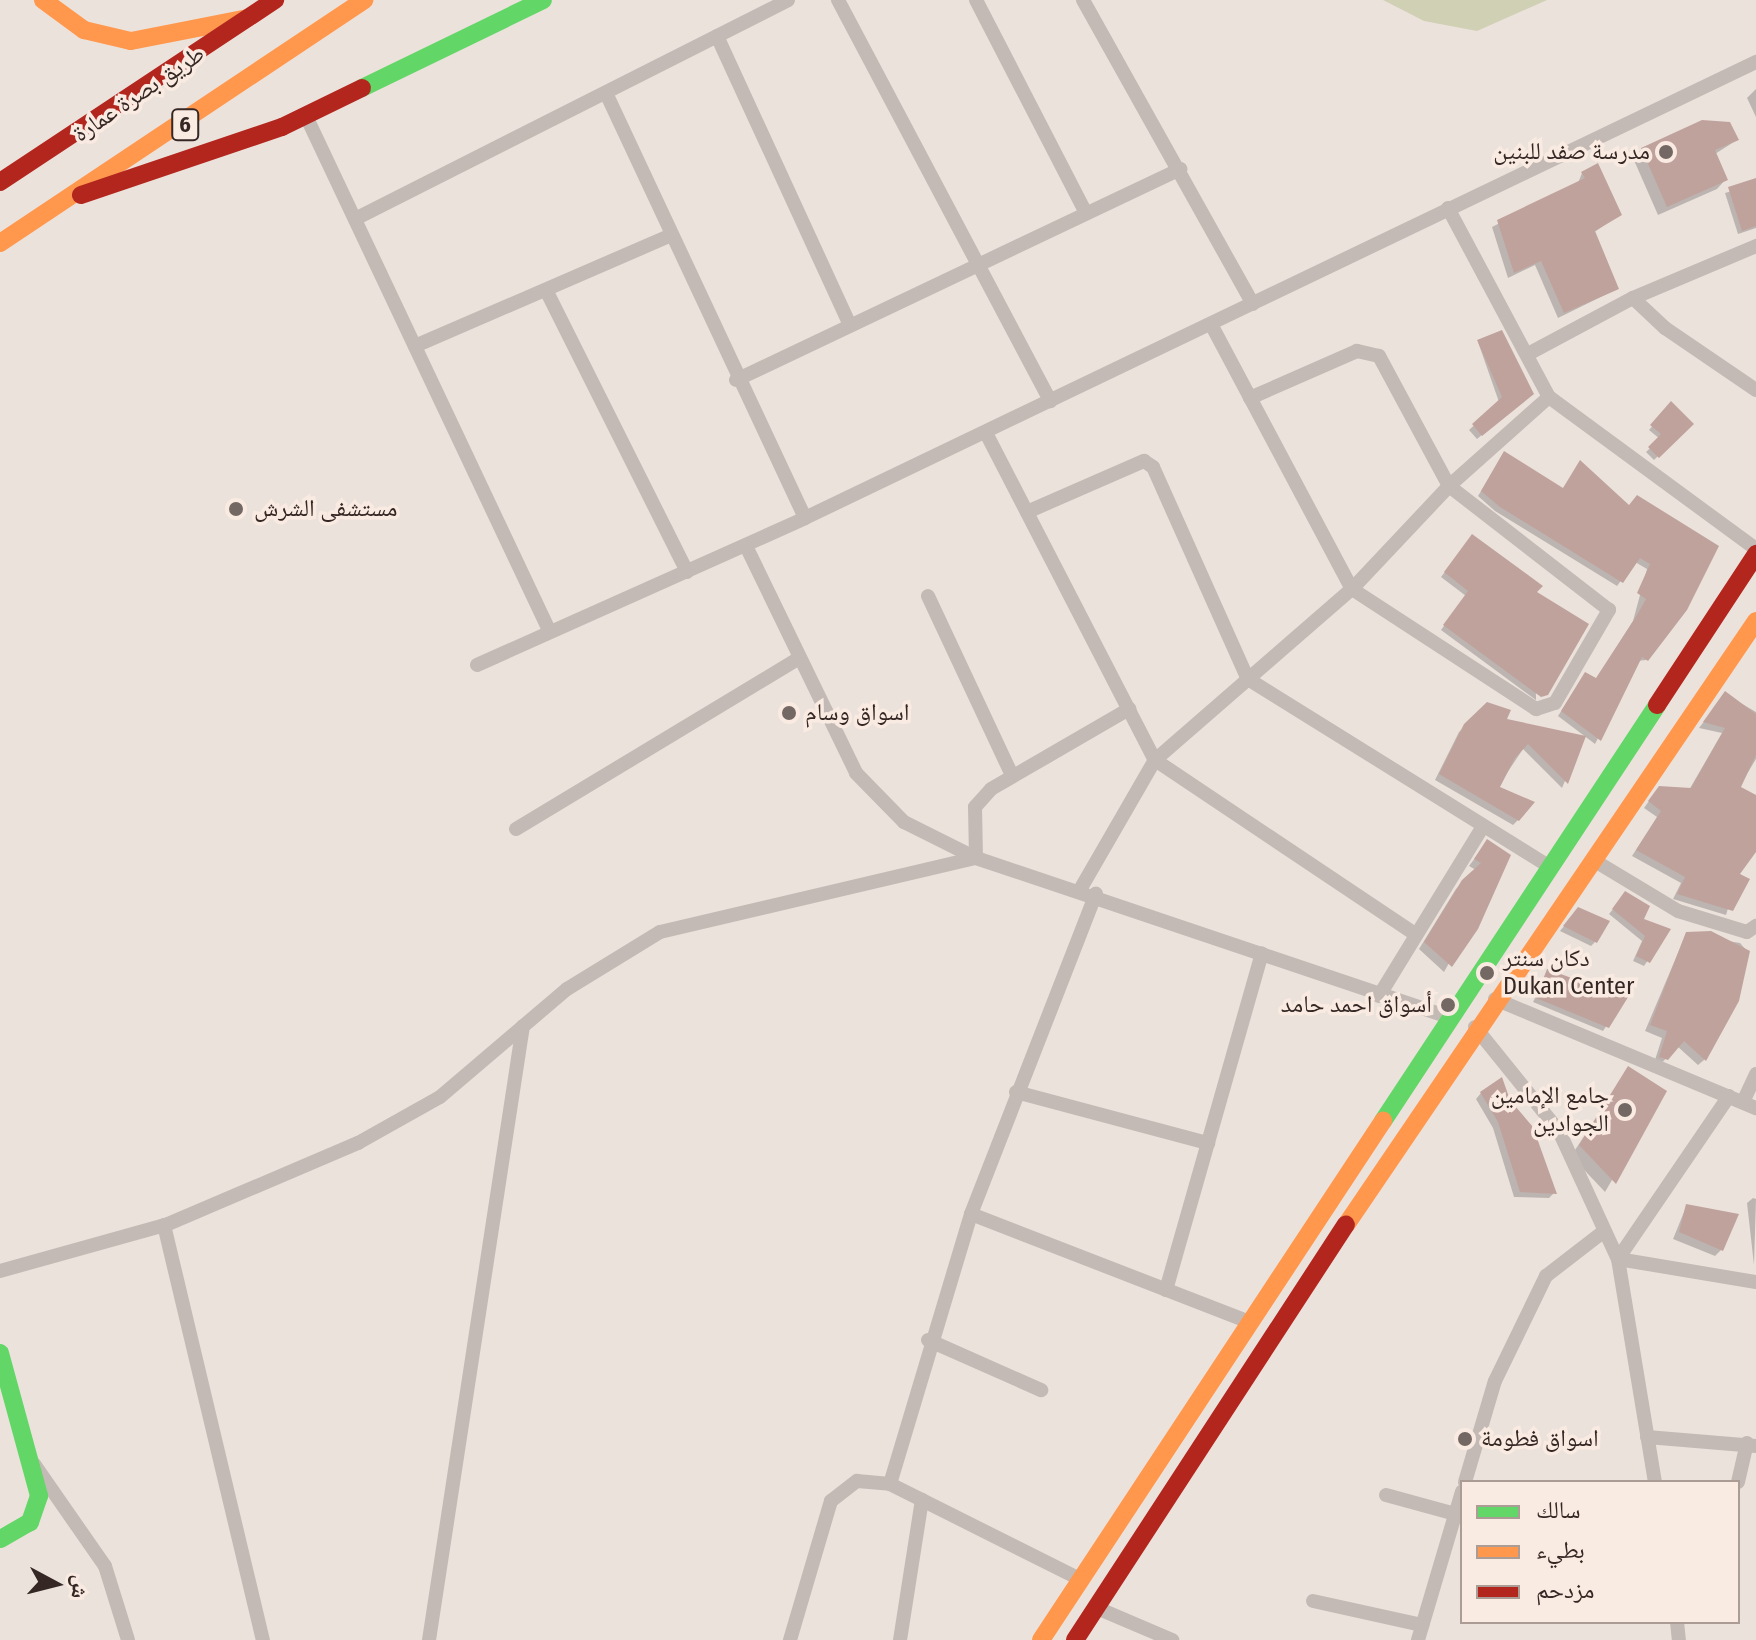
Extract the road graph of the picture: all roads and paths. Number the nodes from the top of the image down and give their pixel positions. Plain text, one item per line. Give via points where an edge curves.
1 (43, 0) edge
2 (275, 0) edge
3 (365, 0) edge
4 (543, 0) edge
5 (788, 0) edge
6 (838, 0) edge
7 (976, 0) edge
8 (1083, 0) edge
9 (250, 18) junction
10 (717, 36) junction
11 (1756, 62) edge
12 (606, 93) junction
13 (306, 116) junction
14 (1180, 169) junction
15 (0, 182) edge
16 (81, 195) junction
17 (1448, 208) junction
18 (1085, 211) junction
19 (355, 219) junction
20 (671, 235) junction
21 (0, 243) edge
22 (1756, 246) edge
23 (974, 265) junction
24 (547, 292) junction
25 (1633, 298) junction
26 (1253, 304) junction
27 (849, 323) junction
28 (1212, 326) junction
29 (415, 346) junction
30 (1528, 354) junction
31 (736, 380) junction
32 (1756, 390) edge
33 (1549, 397) junction
34 (1250, 398) junction
35 (1050, 401) junction
36 (986, 433) junction
37 (1449, 486) junction
38 (1027, 512) junction
39 (805, 518) junction
40 (746, 546) junction
41 (1756, 552) edge
42 (687, 572) junction
43 (1352, 589) junction
44 (928, 596) dead end
45 (1756, 621) edge
46 (549, 630) junction
47 (798, 659) junction
48 (477, 665) dead end
49 (1248, 679) junction
50 (1129, 709) junction
51 (1155, 760) junction
52 (1011, 773) junction
53 (1483, 826) junction
54 (516, 829) dead end
55 (976, 858) junction
56 (1595, 861) junction
57 (1550, 867) junction
58 (1081, 888) junction
59 (1096, 894) junction
60 (1528, 898) junction
61 (1555, 916) junction
62 (1753, 932) edge
63 (1416, 935) junction
64 (1262, 953) junction
65 (1379, 996) junction
66 (1495, 999) junction
67 (1446, 1016) junction
68 (523, 1026) junction
69 (1475, 1027) junction
70 (1756, 1074) edge
71 (1016, 1092) junction
72 (1743, 1102) edge
73 (1208, 1143) junction
74 (971, 1214) junction
75 (164, 1225) junction
76 (1603, 1232) junction
77 (1618, 1259) junction
78 (0, 1271) edge
79 (1756, 1282) edge
80 (1166, 1290) junction
81 (1250, 1322) junction
82 (928, 1340) junction
83 (0, 1353) edge
84 (1041, 1390) dead end
85 (1647, 1437) junction
86 (1751, 1445) edge
87 (31, 1460) junction
88 (1466, 1480) edge
89 (1655, 1480) edge
90 (1739, 1480) edge
91 (890, 1484) junction
92 (1386, 1495) dead end
93 (1460, 1498) edge
94 (922, 1500) junction
95 (1129, 1508) junction
96 (1455, 1514) junction
97 (1154, 1522) junction
98 (0, 1539) edge
99 (1082, 1580) junction
100 (1313, 1601) dead end
101 (1097, 1608) junction
102 (1422, 1625) junction
103 (128, 1640) edge
104 (263, 1640) edge
105 (429, 1640) edge
106 (790, 1640) edge
107 (900, 1640) edge
108 (1041, 1640) edge
109 (1075, 1640) edge
110 (1172, 1640) edge
111 (1418, 1640) edge

1 - 9 main road via 84,30 131,41
2 - 9 main road, طريق بصرة عمارة / 6
3 - 16 main road, 6
4 - 13 main road
5 - 10 street
6 - 23 street
7 - 18 street
8 - 14 street
9 - 15 main road, طريق بصرة عمارة / 6
10 - 12 street
10 - 27 street
11 - 17 street
12 - 19 street
12 - 20 street
13 - 16 main road via 217,153
13 - 19 street
14 - 18 street
14 - 26 street
16 - 21 main road, 6
17 - 26 street
17 - 30 street
18 - 23 street
19 - 29 street
20 - 24 street
20 - 31 street
22 - 25 street
23 - 27 street
23 - 35 street
24 - 29 street
24 - 42 street
25 - 30 street
25 - 32 street
26 - 28 street
27 - 31 street
28 - 34 street
28 - 35 street
29 - 46 street
30 - 33 street
31 - 39 street
33 - 37 street
33 - 41 street
34 - 37 street via 1369,351
34 - 43 street
35 - 36 street
36 - 38 street
36 - 39 street
37 - 43 street
37 - 43 street via 1609,610 1555,703 1536,709
38 - 49 street via 1130,463 1153,467
38 - 50 street
39 - 40 street
40 - 42 street
40 - 47 street
41 - 57 main road
42 - 46 street
43 - 49 street
44 - 52 street
45 - 56 main road
46 - 48 street
47 - 54 street
47 - 55 street via 868,791 904,822
49 - 51 street
49 - 53 street
50 - 51 street
50 - 52 street
51 - 58 street
51 - 63 street
52 - 55 street via 975,807
53 - 57 street
53 - 63 street
55 - 58 street
55 - 68 street via 660,932 618,952
56 - 61 main road
56 - 62 street via 1678,911
57 - 60 main road
58 - 59 street
59 - 64 street
59 - 71 street
60 - 61 main road
60 - 67 main road
61 - 66 main road
63 - 65 street
64 - 65 street
64 - 73 street
65 - 67 street
66 - 69 main road
66 - 72 street
67 - 81 main road
68 - 75 street via 440,1097 399,1120 250,1194
68 - 105 street
69 - 76 street via 1559,1131
69 - 97 main road
70 - 72 street
71 - 73 street
71 - 74 street
72 - 77 street
73 - 80 street
74 - 80 street
74 - 82 street
75 - 78 street
75 - 104 street
76 - 77 street
76 - 88 street via 1546,1276 1495,1381
77 - 79 street
77 - 85 street
80 - 81 street
81 - 95 main road
82 - 84 street
82 - 91 street
83 - 87 main road
85 - 86 street
85 - 89 street
86 - 90 street
87 - 98 main road via 38,1510
87 - 103 street via 105,1566
91 - 94 street
91 - 106 street via 857,1481 834,1495
92 - 96 street
93 - 96 street
94 - 99 street
94 - 107 street
95 - 97 main road
95 - 99 main road
96 - 102 street
97 - 101 main road
99 - 108 main road
100 - 102 street
101 - 109 main road
101 - 110 street
102 - 111 street

